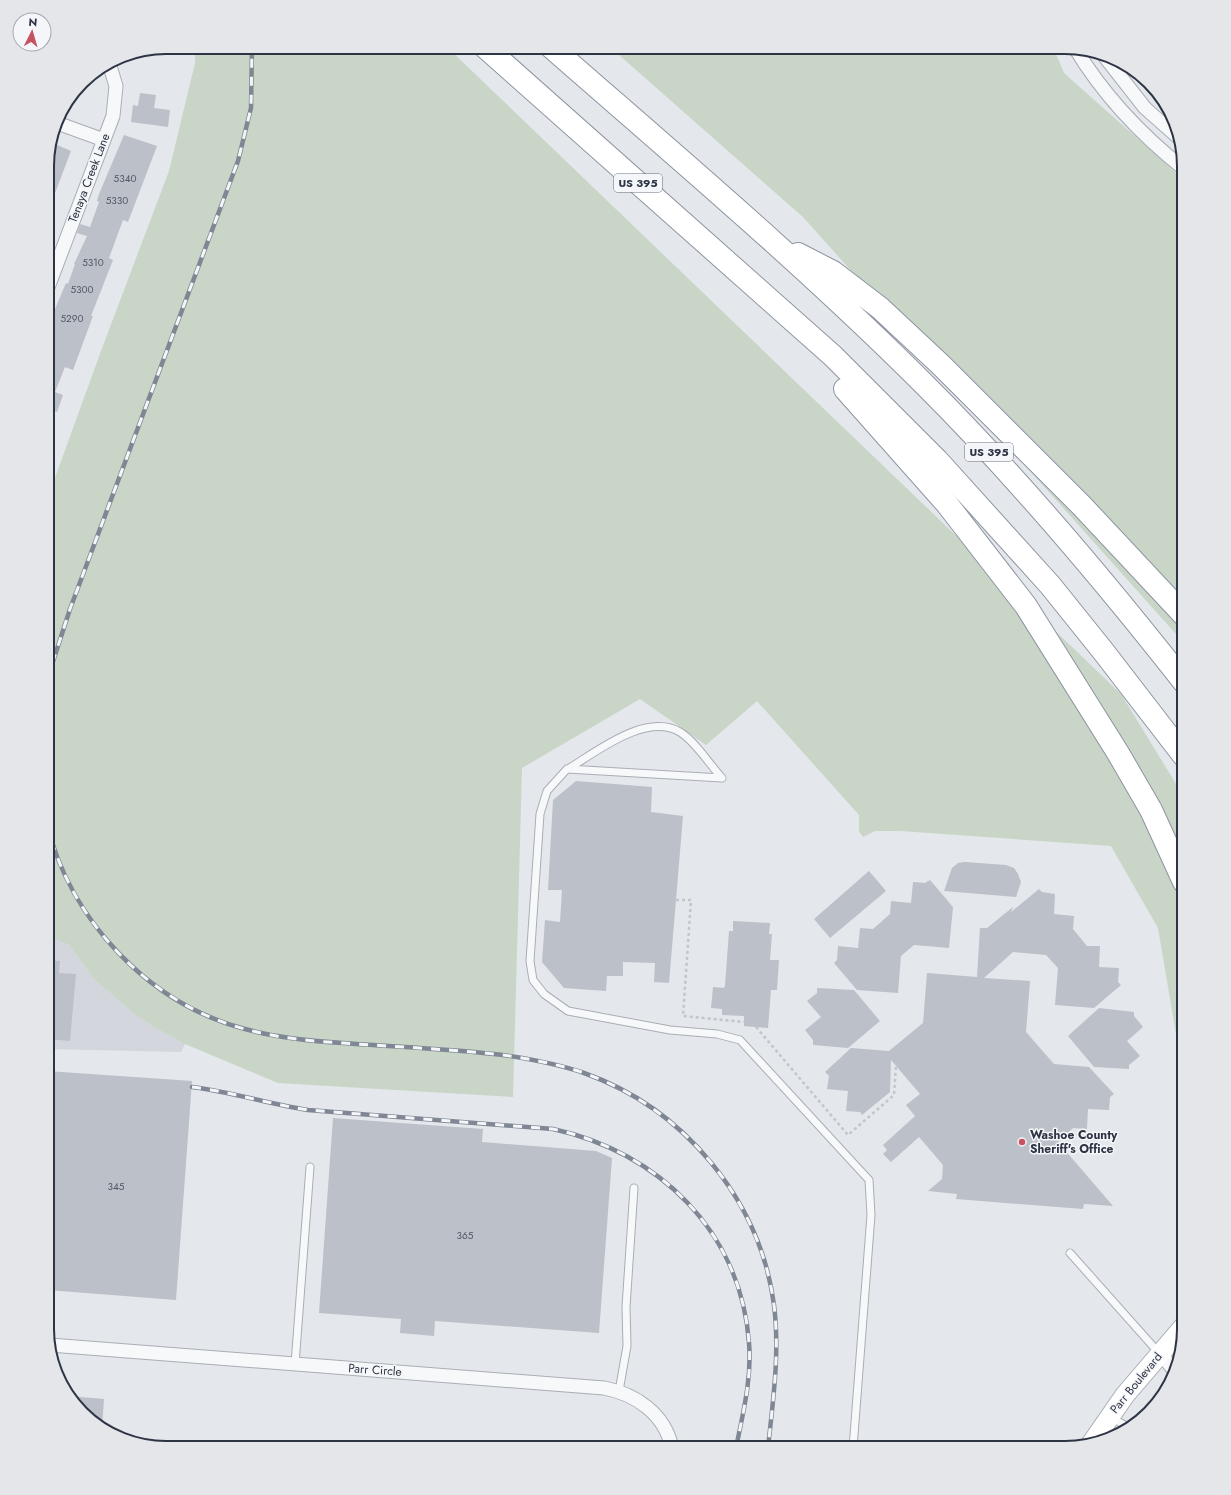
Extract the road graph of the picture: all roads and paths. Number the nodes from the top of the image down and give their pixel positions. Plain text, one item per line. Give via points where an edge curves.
1 (493, 54) edge
2 (559, 54) edge
3 (1080, 55) edge
4 (1111, 64) edge
5 (111, 69) edge
6 (62, 125) edge
7 (1171, 131) edge
8 (104, 140) junction
9 (1177, 163) edge
10 (773, 240) junction
11 (54, 253) edge
12 (791, 319) junction
13 (1177, 608) edge
14 (1177, 673) edge
15 (1177, 747) edge
16 (567, 769) junction
17 (1177, 867) edge
18 (676, 900) dead end
19 (744, 1022) dead end
20 (756, 1027) dead end
21 (896, 1066) dead end
22 (310, 1167) dead end
23 (634, 1188) dead end
24 (1070, 1254) dead end
25 (1177, 1334) edge
26 (55, 1345) edge
27 (1160, 1353) junction
28 (295, 1364) junction
29 (1170, 1366) edge
30 (619, 1391) junction
31 (1110, 1417) junction
32 (1123, 1424) edge
33 (1097, 1436) edge
34 (670, 1441) edge
35 (854, 1441) edge

1 - 12 highway, US 395
2 - 10 highway, US 395
3 - 9 street via 1105,93 1130,122
4 - 7 street via 1145,108
5 - 8 street, Tenaya Creek Lane via 116,86 113,116
6 - 8 street
8 - 11 street, Tenaya Creek Lane
10 - 13 highway via 833,272 880,308 941,364 1082,506
10 - 14 highway, US 395 via 927,387 1015,480 1107,584
12 - 15 highway, US 395 via 850,373 937,460 1079,621
12 - 17 highway via 813,354 876,421 947,504 1026,606 1118,753 1150,810
16 - 16 lane via 605,771 722,778 680,732 664,727 648,727 616,740
16 - 35 lane via 547,792 540,814 530,961 533,980 544,994 568,1011 670,1030 718,1034 740,1040 869,1180 871,1215
18 - 19 path via 691,900 683,1016
20 - 21 path via 848,1135 894,1095
22 - 28 lane
23 - 30 lane via 626,1307 627,1346
24 - 27 lane
25 - 27 main road, Parr Boulevard
26 - 28 street, Parr Circle
27 - 29 street
27 - 31 main road, Parr Boulevard
28 - 30 street, Parr Circle
30 - 34 street, Parr Circle via 646,1406 657,1417
31 - 32 lane
31 - 33 main road, Parr Boulevard

